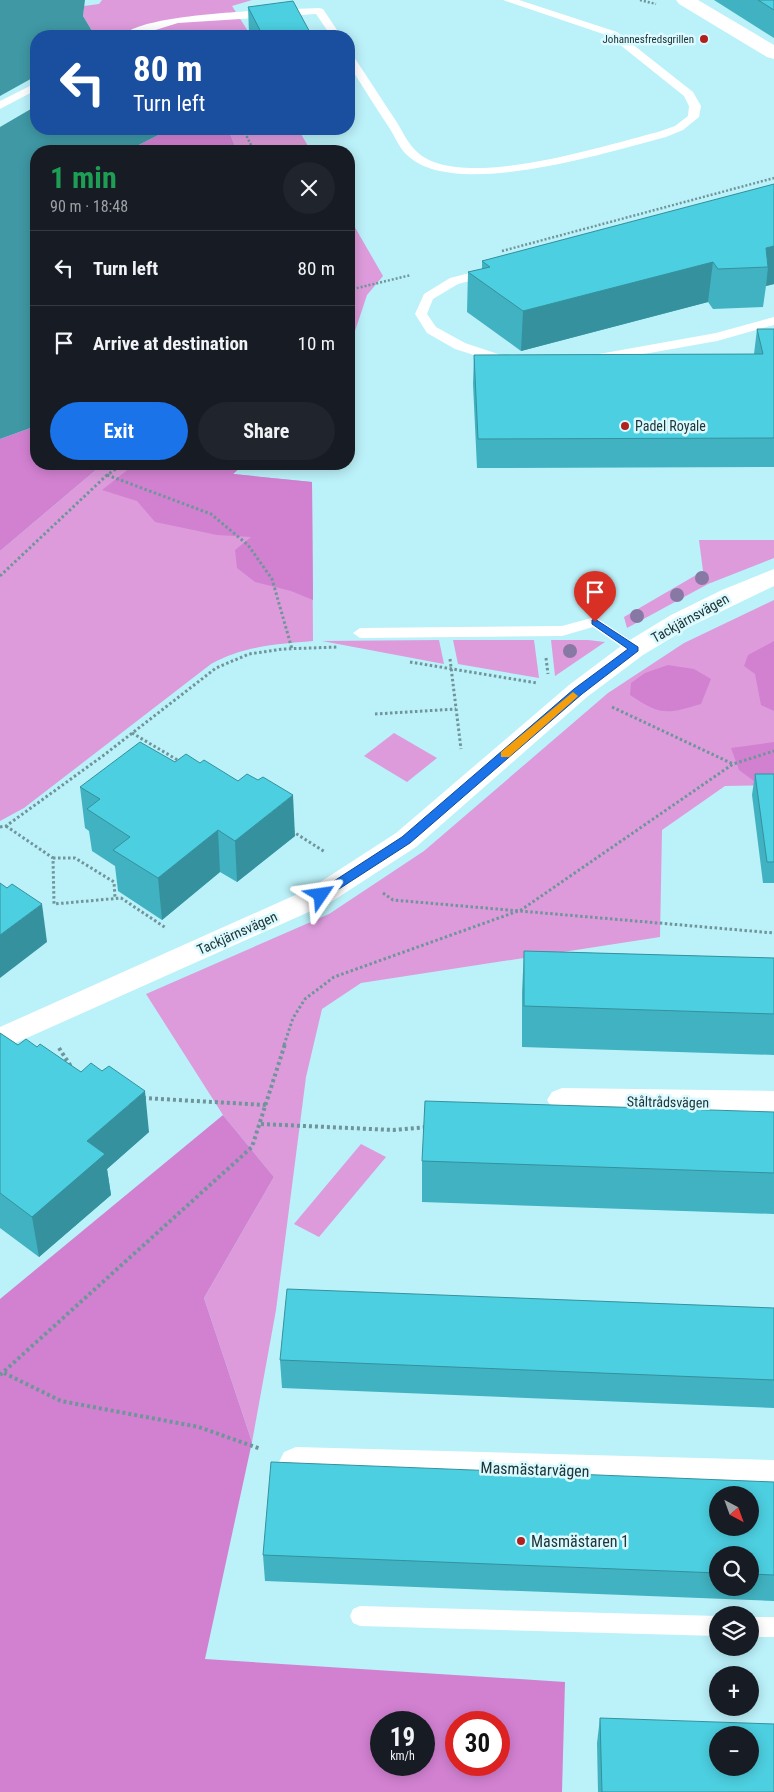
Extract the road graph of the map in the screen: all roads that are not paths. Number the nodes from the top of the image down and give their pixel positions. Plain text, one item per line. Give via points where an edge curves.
1 (326, 0) edge
2 (508, 0) edge
3 (685, 0) edge
4 (319, 11) junction
5 (143, 30) edge
6 (332, 30) edge
7 (774, 53) edge
8 (355, 65) edge
9 (30, 89) edge
10 (0, 106) edge
11 (501, 269) edge
12 (774, 321) edge
13 (586, 361) edge
14 (517, 363) edge
15 (774, 576) edge
16 (360, 633) dead end
17 (634, 649) junction
18 (0, 1039) edge
19 (562, 1100) dead end
20 (774, 1103) edge
21 (296, 1462) edge
22 (774, 1475) edge
23 (360, 1616) dead end
24 (709, 1626) edge
25 (759, 1627) edge
26 (774, 1628) edge

1 - 4 lane
2 - 8 lane via 613,34 689,94 695,106 693,117 662,135 531,166 489,172 458,171 411,154
3 - 7 street
4 - 5 lane via 178,20
4 - 6 lane
9 - 10 lane
11 - 14 lane via 454,281 428,297 421,314 431,330 460,346
12 - 13 lane via 717,337
15 - 17 street, Tackjärnsvägen via 688,617
16 - 17 lane via 562,632 595,622
17 - 18 street, Tackjärnsvägen via 578,691 406,840 321,895
19 - 20 street, Ståltrådsvägen
21 - 22 street, Masmästarvägen
23 - 24 lane
25 - 26 lane

